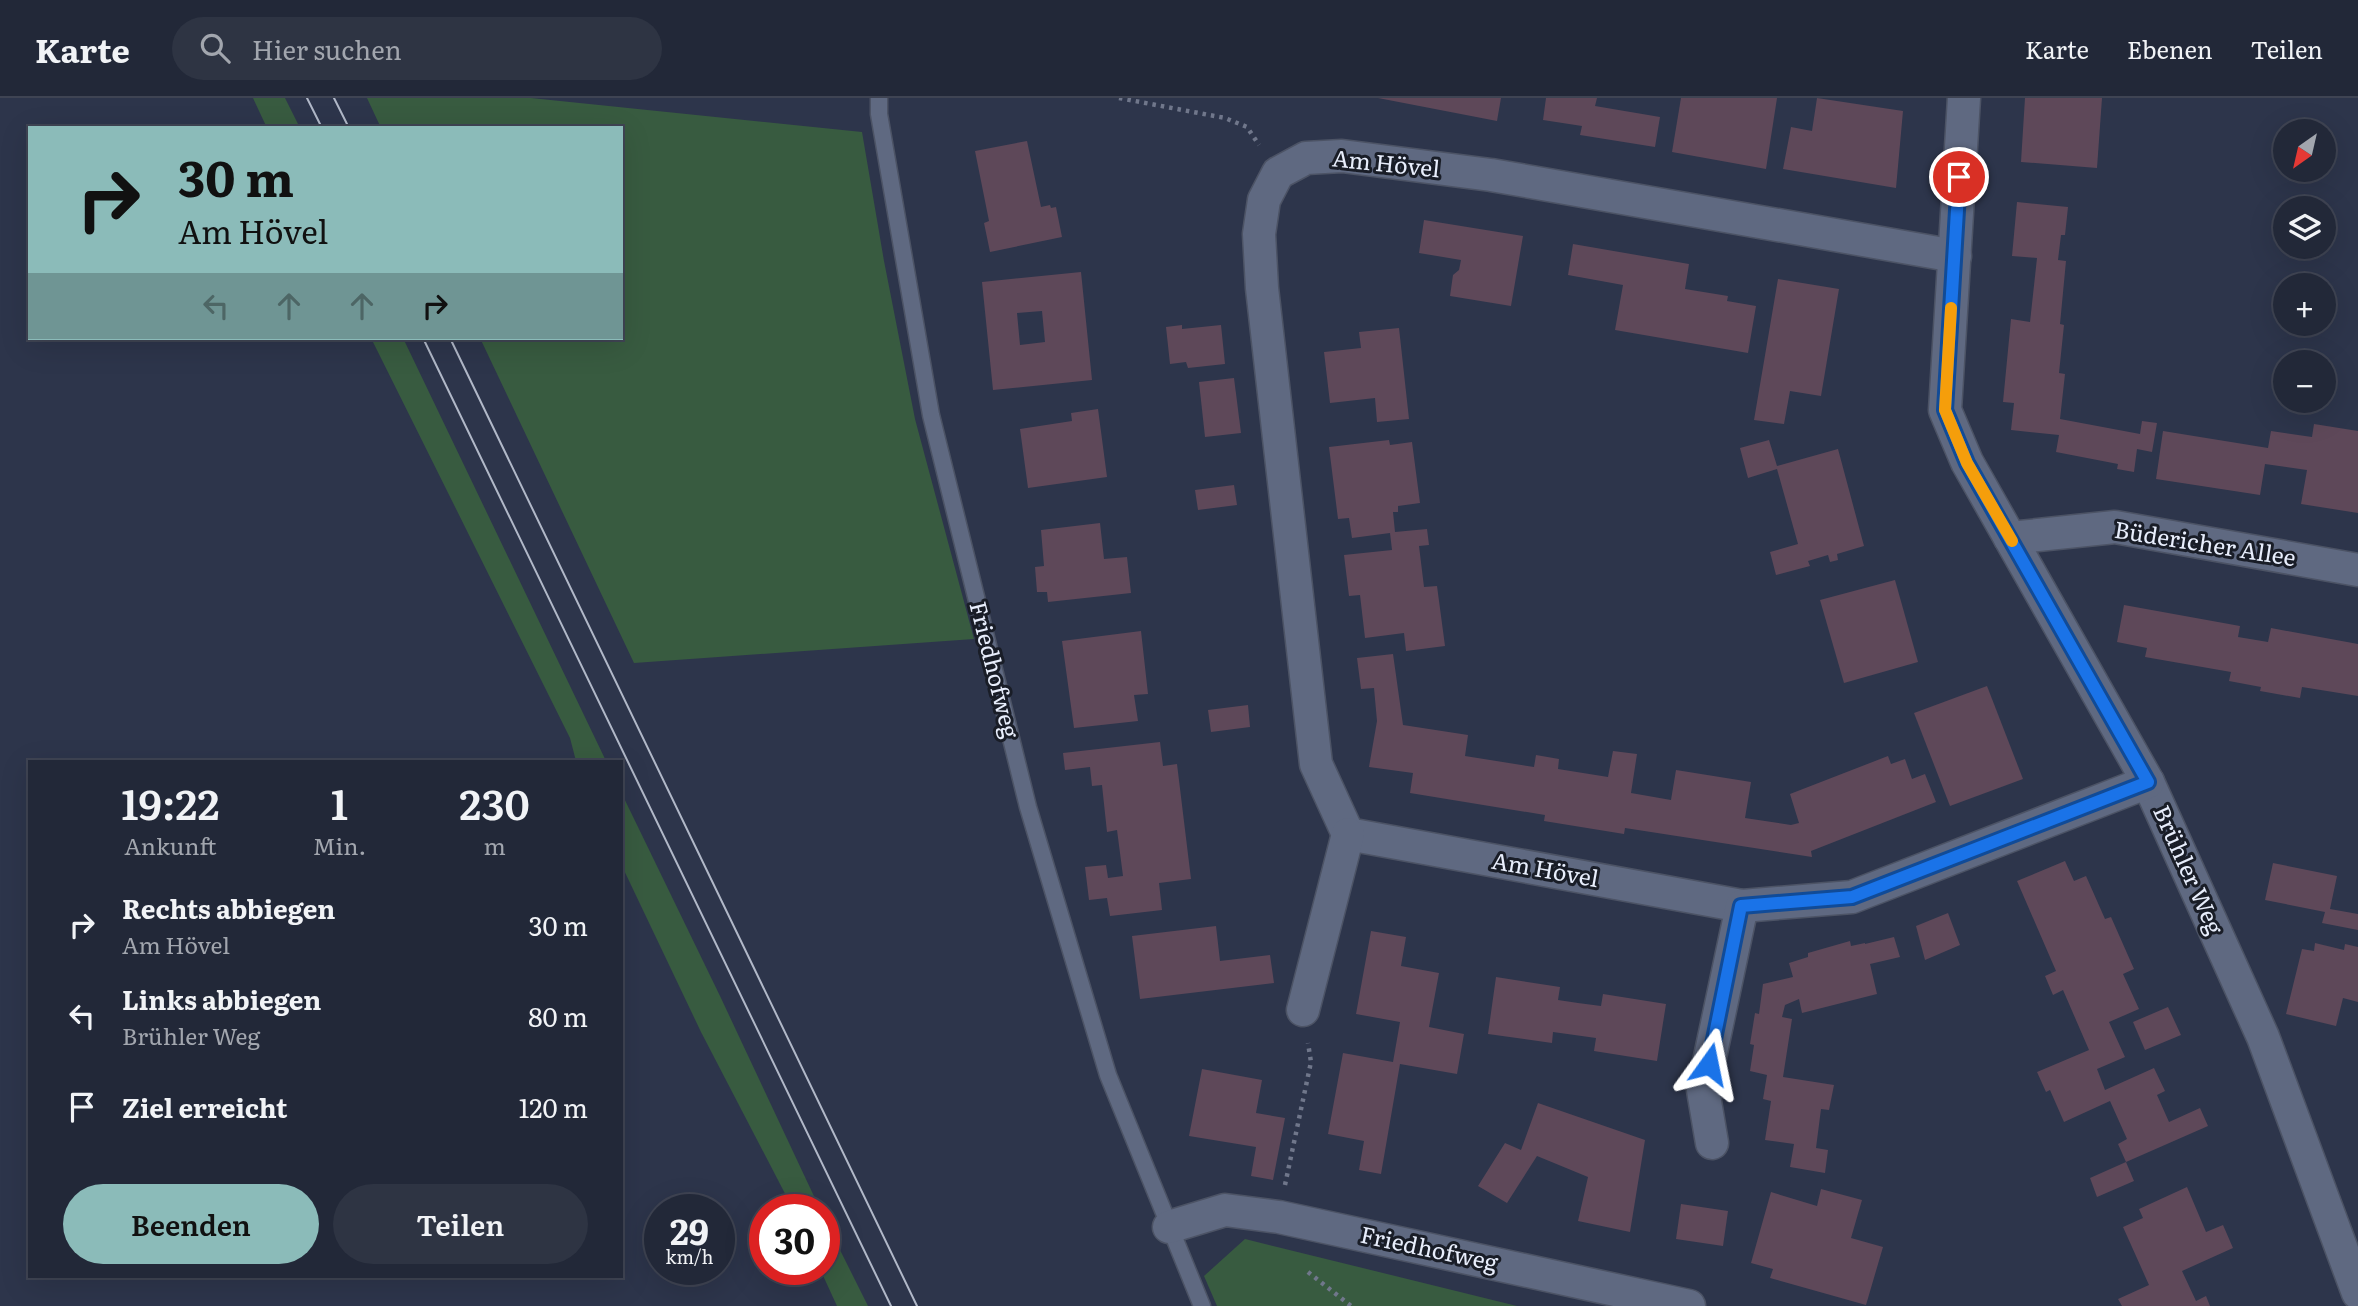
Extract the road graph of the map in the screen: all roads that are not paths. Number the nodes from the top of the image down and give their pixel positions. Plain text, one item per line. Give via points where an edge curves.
1 (878, 98) edge
2 (1964, 98) edge
3 (1955, 256) junction
4 (2010, 538) junction
5 (2358, 569) edge
6 (2148, 782) junction
7 (1348, 834) junction
8 (1741, 906) junction
9 (1303, 1010) road end
10 (1712, 1143) dead end
11 (1170, 1227) junction
12 (2358, 1293) edge
13 (1202, 1306) edge
14 (1689, 1306) edge

1 - 11 lane, Friedhofweg via 931,415 1028,807 1108,1074
2 - 3 street, Brühler Weg
3 - 4 street, Brühler Weg via 1945,410 1967,463
3 - 7 street, Am Hövel via 1490,175 1342,156 1306,158 1279,173 1264,200 1259,234 1262,288 1316,764
4 - 5 street, Büdericher Allee via 2115,527
4 - 6 street, Brühler Weg
6 - 8 street, Am Hövel via 1852,897
6 - 12 street, Brühler Weg via 2263,1037
7 - 8 street, Am Hövel
7 - 9 street
8 - 10 street via 1703,1090
11 - 13 lane, Friedhofweg
11 - 14 street, Friedhofweg via 1225,1210 1279,1217

